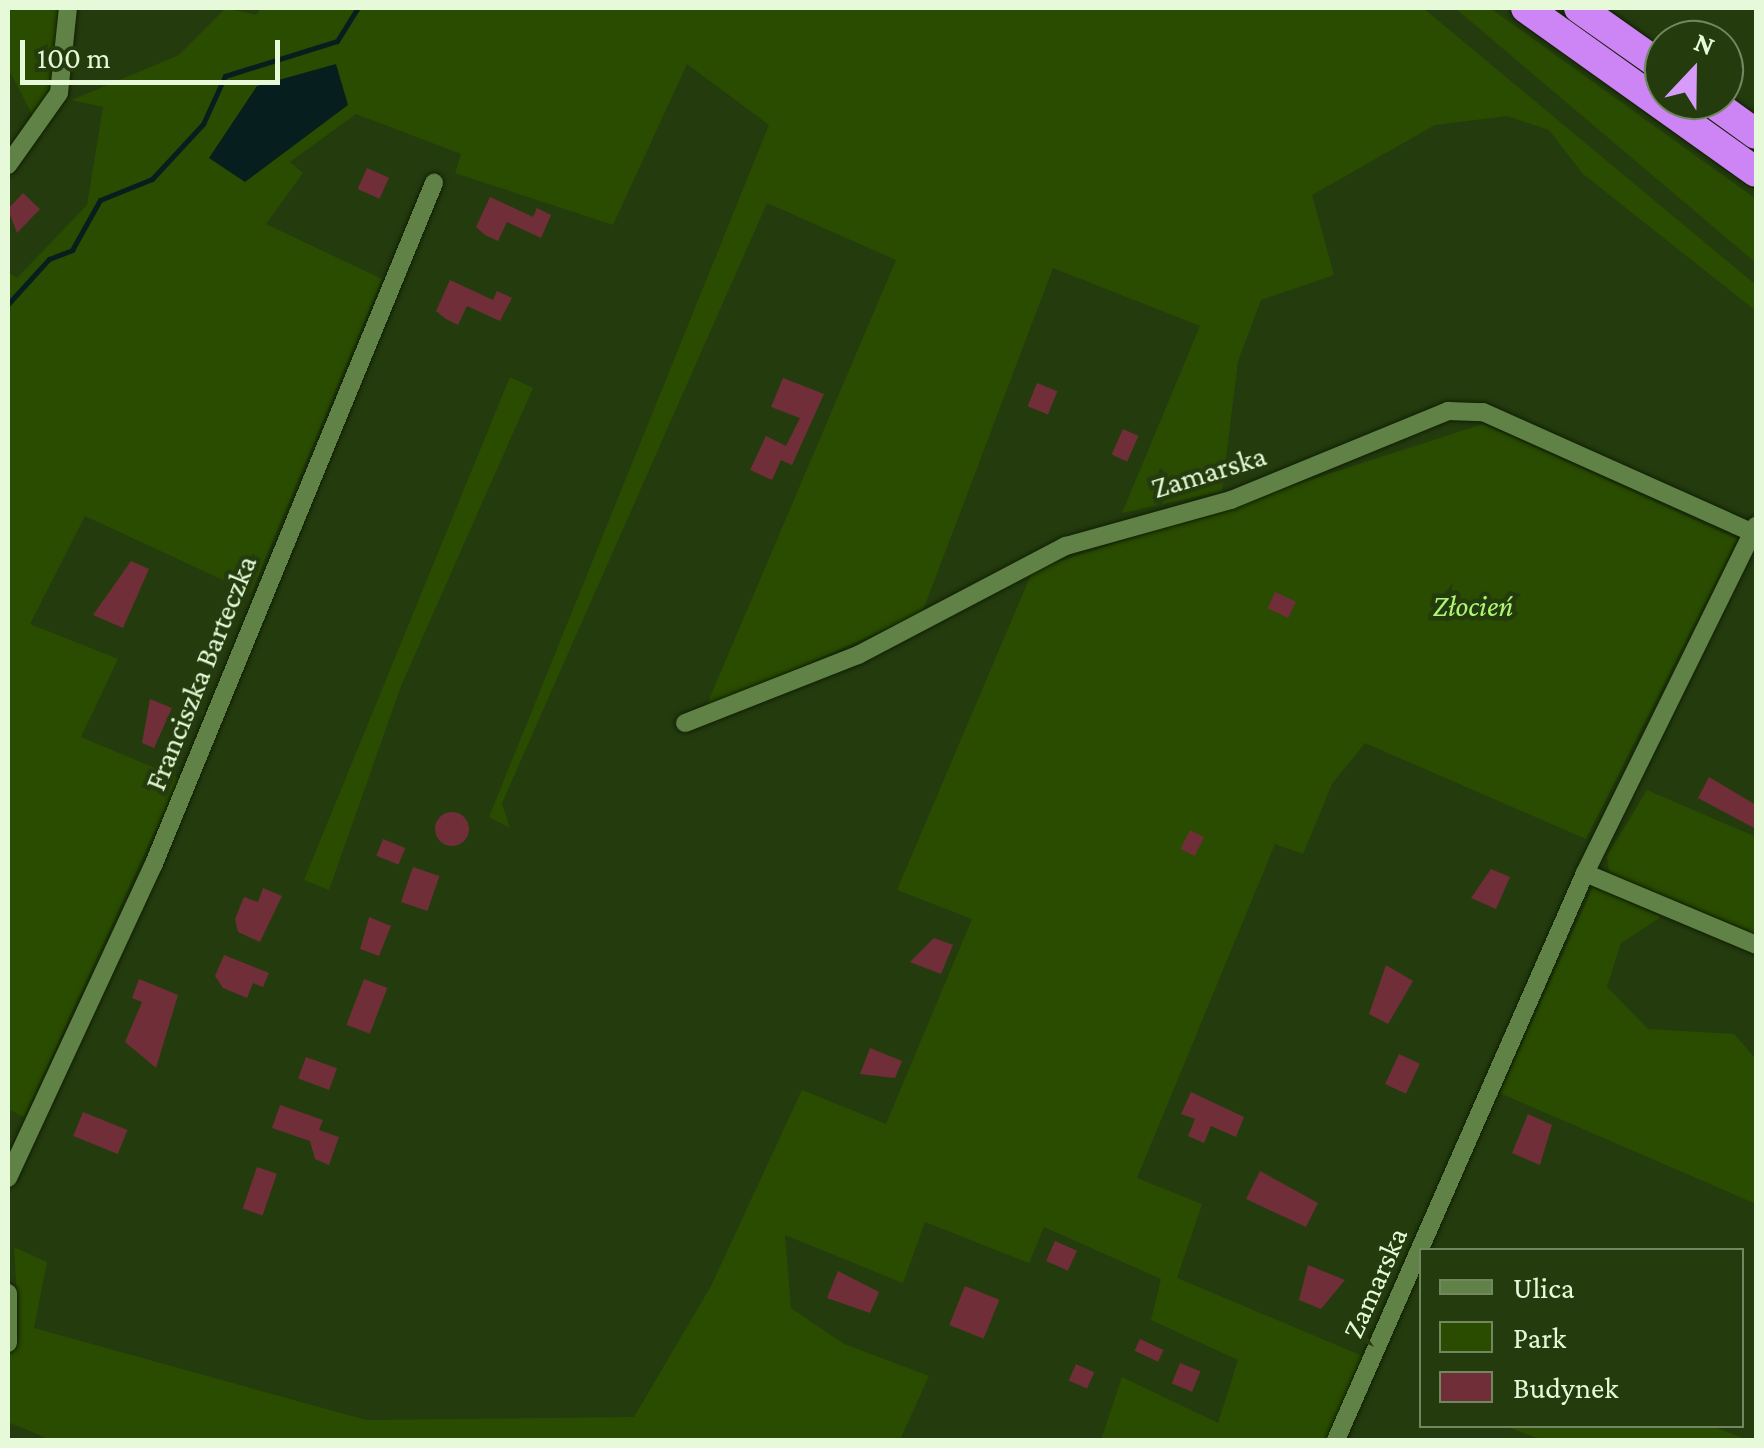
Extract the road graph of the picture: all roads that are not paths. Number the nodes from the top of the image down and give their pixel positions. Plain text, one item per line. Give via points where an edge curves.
1 (68, 8) edge
2 (1526, 8) edge
3 (1579, 8) edge
4 (1644, 54) edge
5 (8, 166) edge
6 (1756, 172) edge
7 (434, 183) dead end
8 (1755, 529) edge
9 (685, 722) dead end
10 (1585, 873) junction
11 (1756, 945) edge
12 (8, 1178) edge
13 (1420, 1248) edge
14 (1419, 1251) edge
15 (8, 1292) edge
16 (8, 1343) edge
17 (1336, 1440) edge

1 - 5 street via 59,93
2 - 6 highway
3 - 4 highway
7 - 12 street, Franciszka Barteczka via 152,866
8 - 9 street, Zamarska via 1483,412 1448,411 1231,500 1066,546 858,655
8 - 10 street, Zamarska
10 - 11 street
10 - 13 street, Zamarska
14 - 17 street, Zamarska
15 - 16 street

